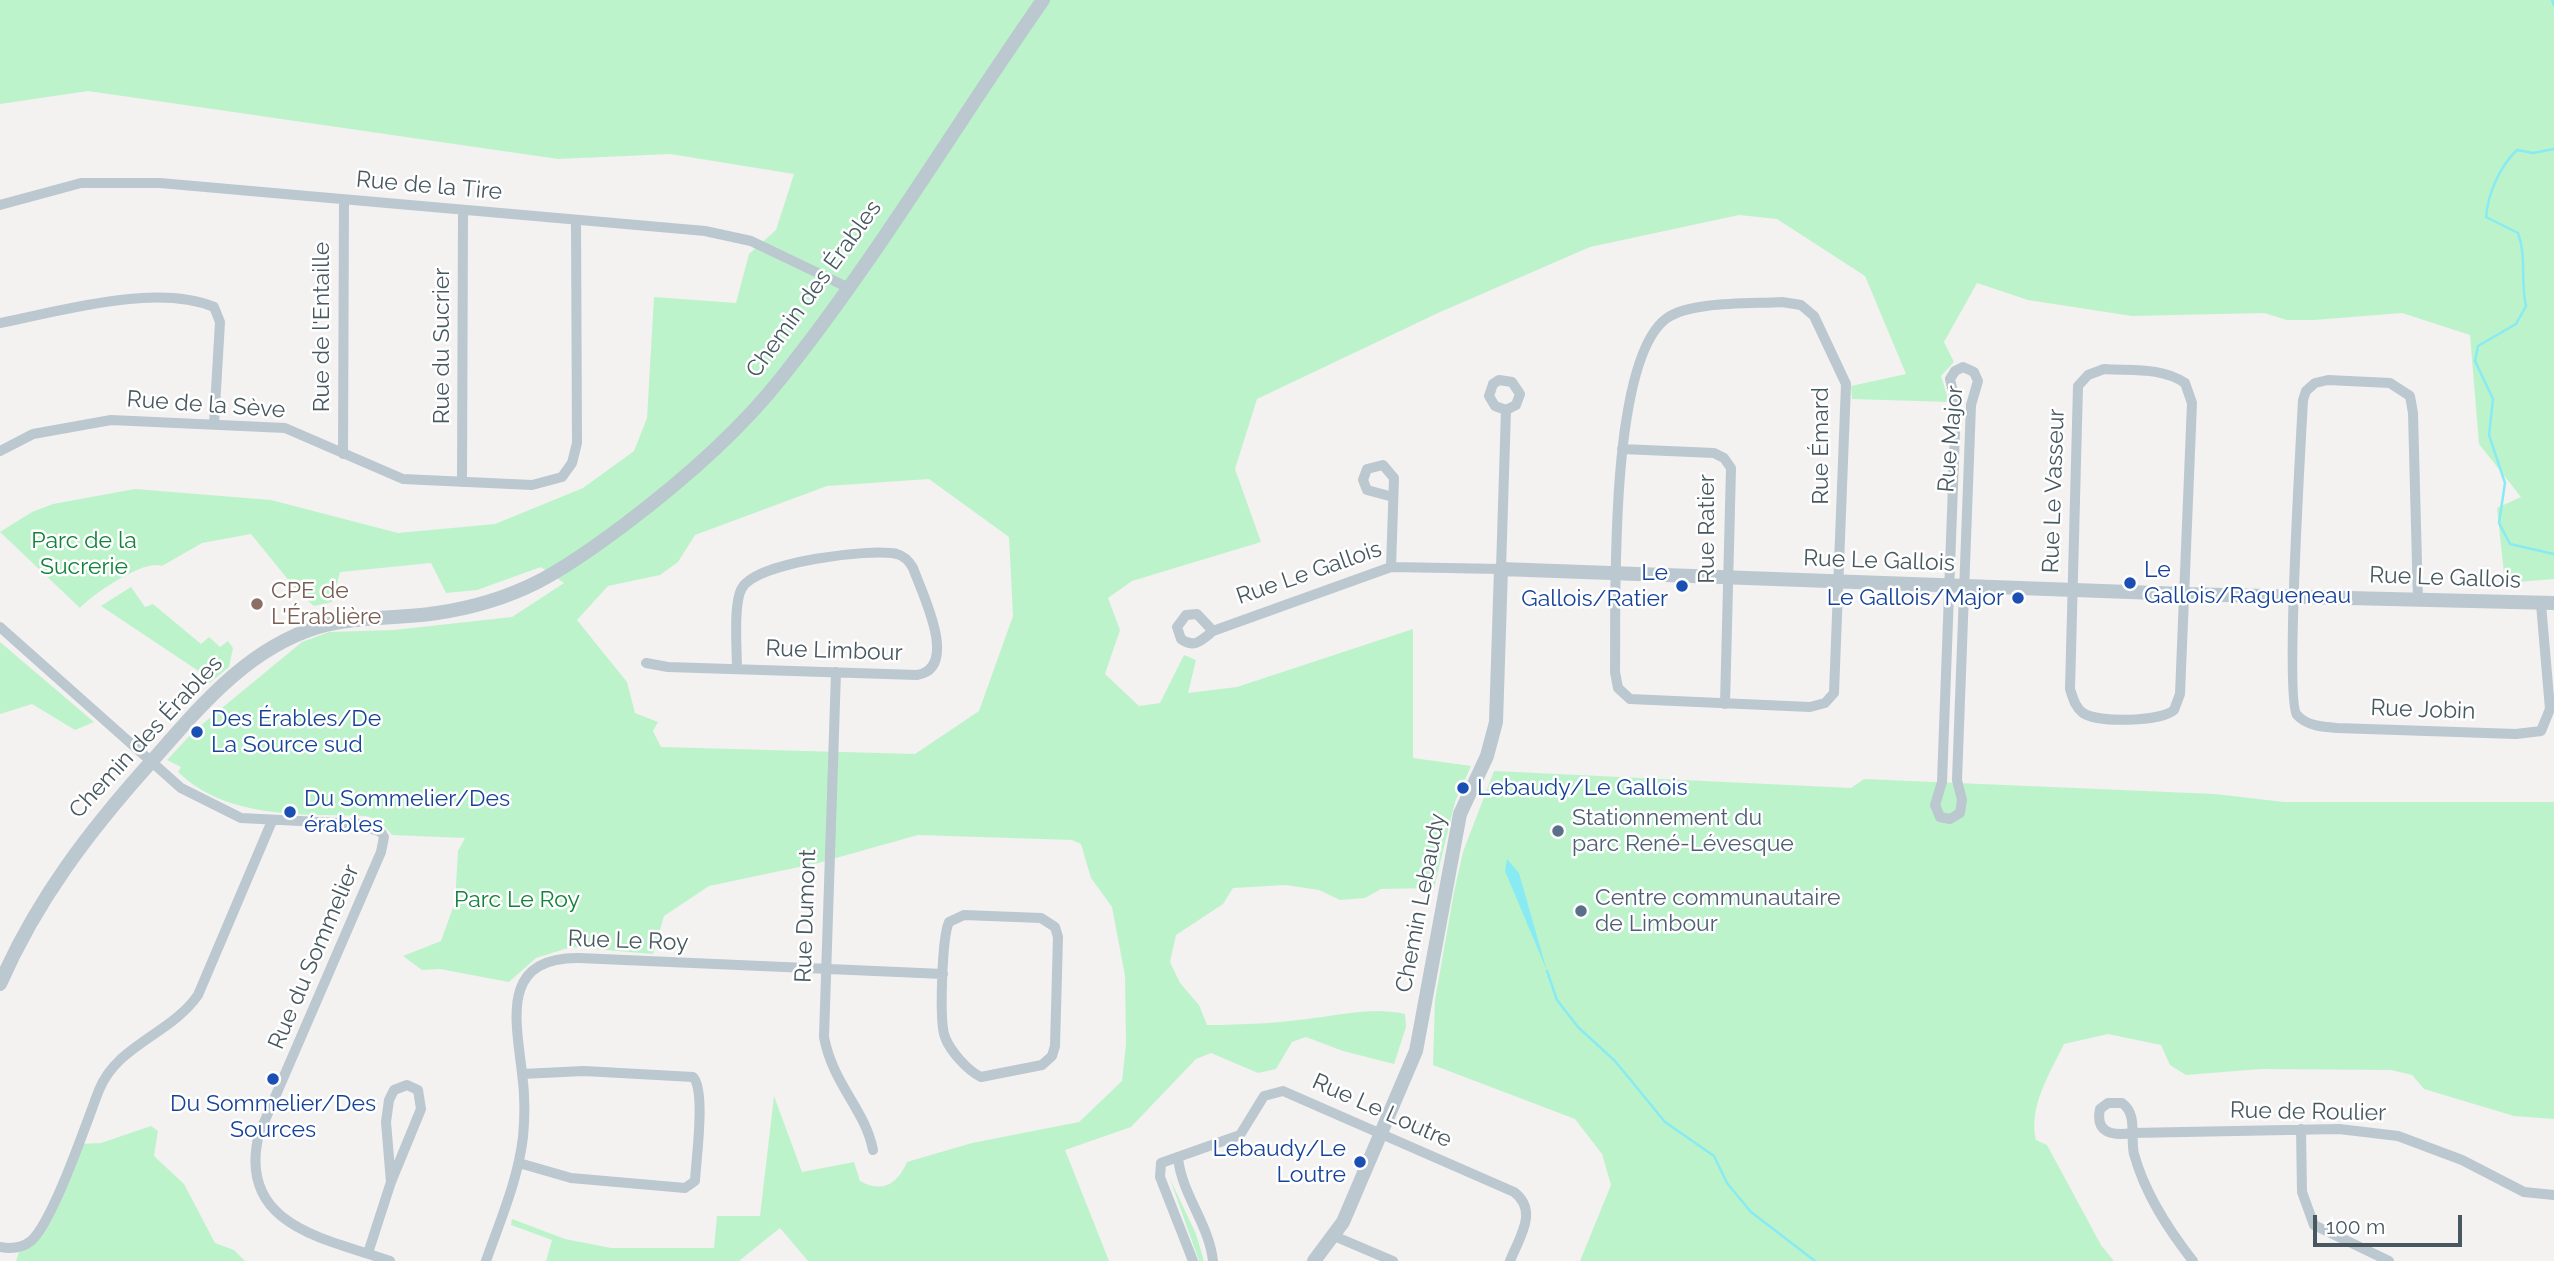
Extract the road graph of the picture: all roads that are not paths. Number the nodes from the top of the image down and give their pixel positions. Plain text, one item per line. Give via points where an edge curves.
1 (1043, 0) edge
2 (344, 200) junction
3 (0, 205) edge
4 (464, 210) junction
5 (576, 221) junction
6 (846, 287) junction
7 (0, 323) edge
8 (1506, 410) dead end
9 (214, 424) junction
10 (1622, 449) junction
11 (0, 451) edge
12 (343, 454) junction
13 (463, 482) junction
14 (1393, 497) dead end
15 (1391, 567) junction
16 (1501, 569) junction
17 (1617, 574) junction
18 (1728, 578) junction
19 (1840, 582) junction
20 (1956, 586) junction
21 (2072, 590) junction
22 (2184, 594) junction
23 (2295, 597) junction
24 (2418, 601) junction
25 (2547, 603) edge
26 (0, 628) edge
27 (1213, 631) dead end
28 (646, 663) dead end
29 (737, 669) junction
30 (836, 672) junction
31 (1725, 704) junction
32 (153, 760) junction
33 (272, 821) junction
34 (3, 967) edge
35 (825, 970) junction
36 (943, 974) junction
37 (0, 984) edge
38 (523, 1074) junction
39 (2301, 1129) junction
40 (1380, 1135) junction
41 (873, 1150) dead end
42 (1178, 1158) junction
43 (519, 1163) junction
44 (391, 1182) junction
45 (2554, 1195) edge
46 (1334, 1236) junction
47 (0, 1247) edge
48 (368, 1253) junction
49 (390, 1261) edge
50 (486, 1261) edge
51 (1193, 1261) edge
52 (1213, 1261) edge
53 (1314, 1261) edge
54 (1393, 1261) edge
55 (1510, 1261) edge
56 (2193, 1261) edge
57 (2389, 1261) edge

1 - 6 street, Chemin des Érables
2 - 3 street, Rue de la Tire via 160,183 81,183
2 - 4 street, Rue de la Tire
2 - 12 street, Rue de l'Entaille
4 - 5 street, Rue de la Tire
4 - 13 street, Rue du Sucrier
5 - 6 street, Rue de la Tire via 727,233
5 - 13 street, Rue de la Sève via 577,443 572,463 562,477 544,484
6 - 32 street, Chemin des Érables via 781,378 706,459 549,579 493,603 321,626 286,639 250,660
7 - 9 street via 131,297 214,307 220,322
8 - 16 street, Chemin Lebaudy
9 - 11 street, Rue de la Sève via 111,420 33,434
9 - 12 street, Rue de la Sève via 285,428
10 - 17 street, Rue Émard
10 - 18 street, Rue Ratier via 1704,452 1724,458 1732,475
10 - 19 street, Rue Émard via 1637,373 1647,345 1665,320 1697,308 1782,302 1808,309 1846,384
12 - 13 street, Rue de la Sève via 403,479
14 - 15 street
15 - 16 street, Rue Le Gallois
15 - 27 street, Rue Le Gallois
16 - 17 street, Rue Le Gallois
16 - 40 street, Chemin Lebaudy via 1494,734 1460,814 1416,1051
17 - 18 street, Rue Le Gallois
17 - 31 street, Rue Émard via 1616,681 1623,695 1638,702
18 - 19 street, Rue Le Gallois
18 - 31 street, Rue Ratier
19 - 20 street, Rue Le Gallois
19 - 31 street, Rue Émard via 1837,685 1830,699 1810,707
20 - 20 street, Rue Major via 1970,405 1978,381 1972,369 1964,368 1950,379 1956,405
20 - 20 street, Rue Major via 1942,782 1935,805 1940,817 1950,819 1962,806 1957,780
20 - 21 street, Rue Le Gallois
21 - 22 street, Rue Le Gallois
21 - 22 street via 2070,689 2078,709 2093,718 2158,719 2174,710 2180,694
21 - 22 street, Rue Le Vasseur via 2078,386 2088,375 2104,369 2164,372 2185,383 2189,392
22 - 23 street, Rue Le Gallois
23 - 24 street, Rue Le Gallois
23 - 24 street via 2303,400 2315,383 2340,381 2390,383 2410,396
23 - 25 street, Rue Jobin via 2292,697 2297,715 2308,723 2516,734 2540,731 2550,709
24 - 25 street, Rue Le Gallois
26 - 32 street, Rue du Sommelier
28 - 29 street, Rue Limbour
29 - 30 street, Rue Limbour
29 - 30 street, Rue Limbour via 739,599 747,581 812,558 905,557 913,568 937,642 936,664 918,675
30 - 35 street, Rue Dumont
32 - 33 street, Rue du Sommelier via 181,788 241,818
32 - 34 street, Chemin des Érables via 76,849
33 - 47 street via 198,995 184,1013 114,1065 42,1227 27,1244
33 - 48 street, Rue du Sommelier via 368,825 384,837 259,1134 256,1155 264,1193 286,1223
34 - 37 street, Chemin des Érables
35 - 36 street, Rue Le Roy
35 - 38 street, Rue Le Roy via 579,958 551,961 533,971 516,996 514,1021
35 - 41 street, Rue Dumont via 828,1056 868,1130
36 - 36 street via 946,932 954,919 964,915 1052,922 1058,937 1055,1046 1049,1061 988,1078 971,1071 945,1038
38 - 43 street, Rue Le Roy
38 - 43 street via 584,1071 693,1077 699,1087 698,1134 695,1181 685,1188 571,1178
39 - 45 street, Rue de Roulier via 2398,1136 2462,1160 2524,1192
39 - 56 street, Rue de Roulier via 2132,1133 2143,1180
39 - 57 street via 2302,1192 2315,1225
40 - 42 street, Rue Le Loutre via 1290,1093 1277,1092 1264,1096 1240,1135
40 - 46 street, Chemin Lebaudy
40 - 55 street, Rue Le Loutre via 1520,1197 1528,1214
42 - 51 street, Rue Le Loutre via 1161,1163 1160,1177
42 - 52 street
43 - 50 street, Rue Le Roy
44 - 44 street via 421,1109 418,1090 407,1084 394,1090 386,1111
44 - 48 street
46 - 53 street, Chemin Lebaudy
46 - 54 street
48 - 49 street, Rue du Sommelier

